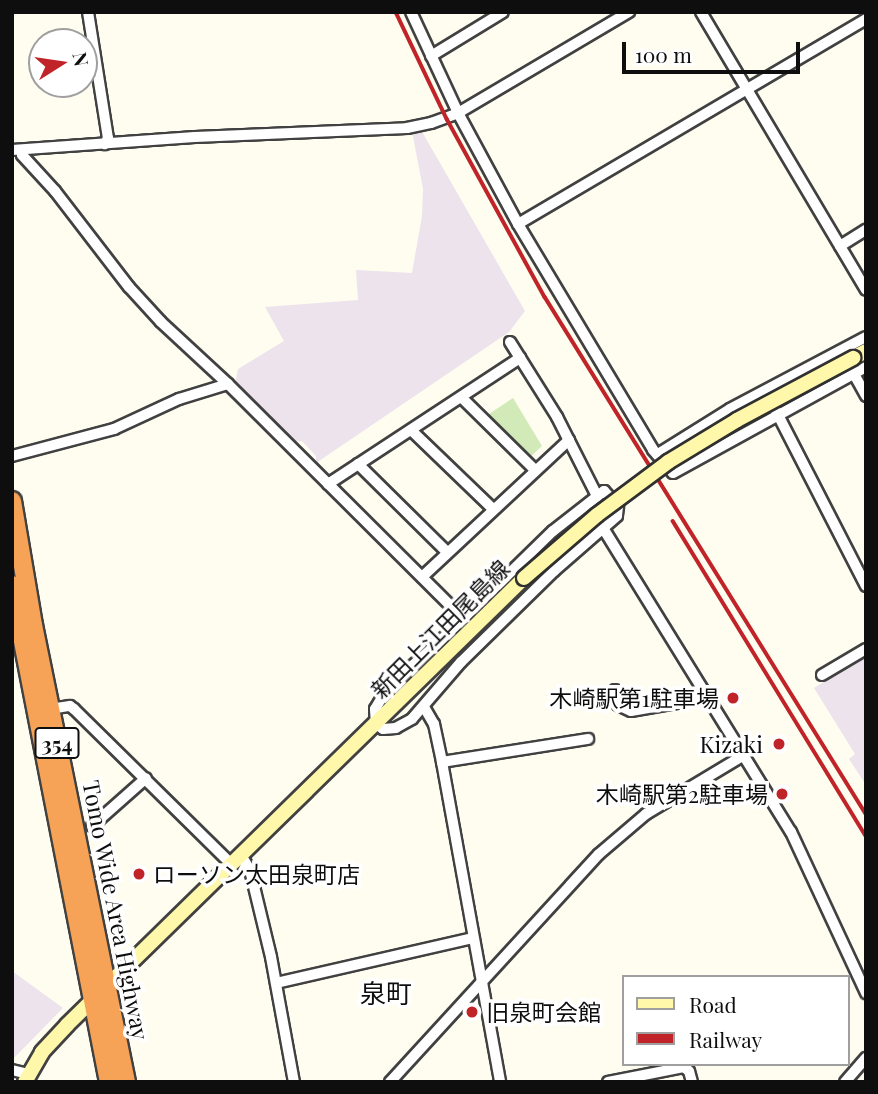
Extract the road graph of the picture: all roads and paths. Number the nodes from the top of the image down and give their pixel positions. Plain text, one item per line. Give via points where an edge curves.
1 (88, 12) edge
2 (411, 12) edge
3 (503, 12) edge
4 (629, 12) edge
5 (701, 12) edge
6 (866, 19) edge
7 (431, 56) junction
8 (748, 89) junction
9 (458, 113) junction
10 (106, 144) junction
11 (17, 150) edge
12 (518, 224) junction
13 (866, 230) edge
14 (840, 246) junction
15 (866, 290) edge
16 (866, 337) edge
17 (510, 342) dead end
18 (859, 355) edge
19 (520, 358) junction
20 (866, 368) edge
21 (854, 374) junction
22 (228, 384) junction
23 (765, 389) junction
24 (866, 396) edge
25 (461, 397) junction
26 (778, 414) junction
27 (411, 430) junction
28 (569, 440) junction
29 (658, 454) junction
30 (12, 456) edge
31 (358, 464) junction
32 (535, 470) junction
33 (328, 484) junction
34 (597, 496) junction
35 (12, 501) edge
36 (494, 509) junction
37 (603, 528) junction
38 (447, 552) junction
39 (422, 577) junction
40 (12, 585) edge
41 (866, 586) edge
42 (15, 611) edge
43 (463, 618) junction
44 (866, 649) edge
45 (822, 675) dead end
46 (615, 690) dead end
47 (705, 693) junction
48 (424, 707) junction
49 (50, 709) junction
50 (376, 724) junction
51 (588, 738) dead end
52 (744, 755) junction
53 (442, 762) junction
54 (146, 778) junction
55 (92, 826) dead end
56 (236, 860) junction
57 (473, 938) junction
58 (481, 981) junction
59 (108, 983) junction
60 (276, 983) junction
61 (866, 993) edge
62 (93, 1001) junction
63 (866, 1058) edge
64 (12, 1070) edge
65 (27, 1078) edge
66 (109, 1082) edge
67 (126, 1082) edge
68 (294, 1082) edge
69 (390, 1082) edge
70 (500, 1082) edge
71 (608, 1082) edge
72 (692, 1082) edge
73 (845, 1082) edge

1 - 10 street
2 - 7 street
3 - 7 street
4 - 9 street
5 - 8 street
6 - 8 street
7 - 9 street
8 - 12 street
8 - 14 street
9 - 10 street via 407,128
9 - 12 street
10 - 11 street
11 - 22 street via 129,287
12 - 29 street
13 - 14 street
14 - 15 street
16 - 23 street
17 - 19 street
18 - 50 main road, 新田上江田尾島線, bridge via 668,462 597,515 524,578
19 - 25 street
19 - 28 street
20 - 21 street
21 - 24 street
21 - 26 street
22 - 30 street via 179,399 114,429
22 - 33 street
23 - 26 street
23 - 29 street
25 - 27 street
25 - 32 street
26 - 29 street via 675,474
26 - 41 street
27 - 31 street
27 - 36 street
28 - 32 street
28 - 34 street
31 - 33 street
31 - 38 street
32 - 36 street
33 - 39 street
34 - 37 street via 608,492 619,511
34 - 43 street via 553,531
35 - 49 highway, Tomo Wide Area Highway / 354
36 - 38 street
37 - 47 street
37 - 48 street via 461,662
38 - 39 street
39 - 43 street
40 - 42 highway, Tomo Wide Area Highway / 354
42 - 62 highway, Tomo Wide Area Highway / 354
43 - 50 street via 378,701
44 - 45 street
46 - 47 street via 618,705 631,711
47 - 52 street
48 - 50 street via 396,728 383,729
48 - 53 street via 434,724
49 - 54 street via 70,706
49 - 59 highway, Tomo Wide Area Highway / 354
50 - 56 main road, 新田上江田尾島線
51 - 53 street
52 - 58 street via 646,814 599,854
52 - 61 street via 791,832
53 - 57 street
54 - 55 street
54 - 56 street
56 - 59 main road, 新田上江田尾島線
56 - 60 street via 250,870
57 - 58 street
57 - 60 street
58 - 69 street
58 - 70 street
59 - 62 main road, 新田上江田尾島線
59 - 67 highway, Tomo Wide Area Highway / 354
60 - 68 street
62 - 65 main road, 新田上江田尾島線 via 52,1040
62 - 66 highway, Tomo Wide Area Highway / 354
63 - 73 street
64 - 65 street
71 - 72 street via 684,1067

